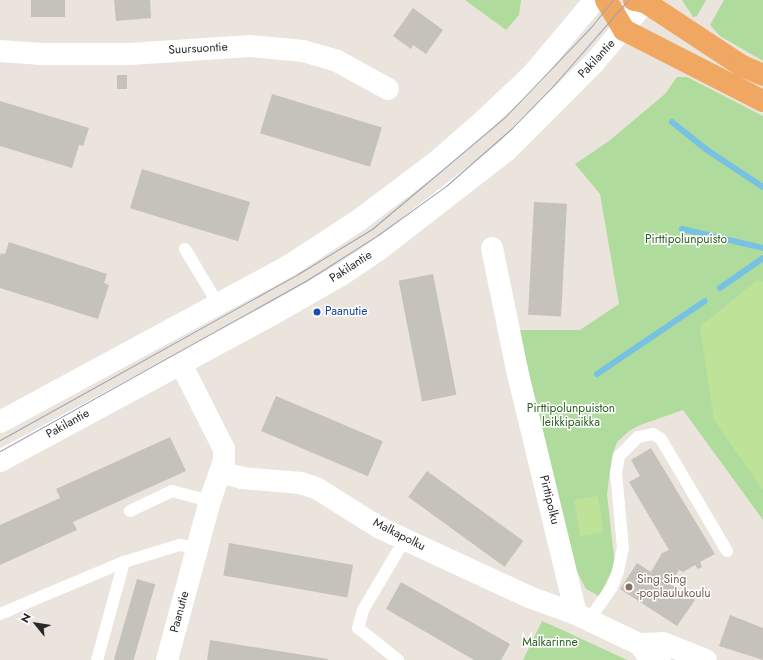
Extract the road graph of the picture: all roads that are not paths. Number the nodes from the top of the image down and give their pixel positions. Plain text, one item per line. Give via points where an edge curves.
1 (595, 0) edge
2 (606, 0) edge
3 (642, 1) edge
4 (624, 30) junction
5 (0, 51) edge
6 (763, 75) edge
7 (388, 89) dead end
8 (763, 101) edge
9 (492, 248) dead end
10 (185, 249) dead end
11 (218, 304) junction
12 (181, 364) junction
13 (0, 422) edge
14 (0, 461) edge
15 (220, 472) junction
16 (210, 502) junction
17 (130, 511) dead end
18 (405, 539) junction
19 (197, 548) junction
20 (727, 551) dead end
21 (124, 562) junction
22 (0, 614) edge
23 (582, 617) junction
24 (639, 644) junction
25 (97, 660) edge
26 (167, 660) edge
27 (398, 660) edge
28 (660, 660) edge
29 (706, 660) edge

1 - 11 street via 531,76 436,162 324,244
2 - 4 highway
3 - 4 street, Pakilantie
3 - 6 highway via 736,61
4 - 8 highway
4 - 12 street, Pakilantie via 507,150 418,221 341,275
5 - 7 street, Suursuontie via 39,54 130,54 250,46 303,51 337,61
9 - 23 street, Pirttipolku via 517,370
10 - 11 lane
11 - 13 street
12 - 14 street, Pakilantie
12 - 15 street, Paanutie via 224,449
15 - 16 street, Paanutie
15 - 18 street, Malkapolku via 242,478 302,483 318,489 380,528
16 - 17 lane via 172,491
16 - 19 street, Paanutie
18 - 23 street, Malkapolku via 529,597
18 - 27 lane via 362,610 358,628
19 - 21 lane via 180,546
19 - 26 street, Paanutie
20 - 23 lane via 661,439 653,434 638,437 619,456 616,473 623,548 618,572 612,587
21 - 22 lane
21 - 25 lane
23 - 24 street
24 - 28 street via 648,655
24 - 29 street via 664,643

